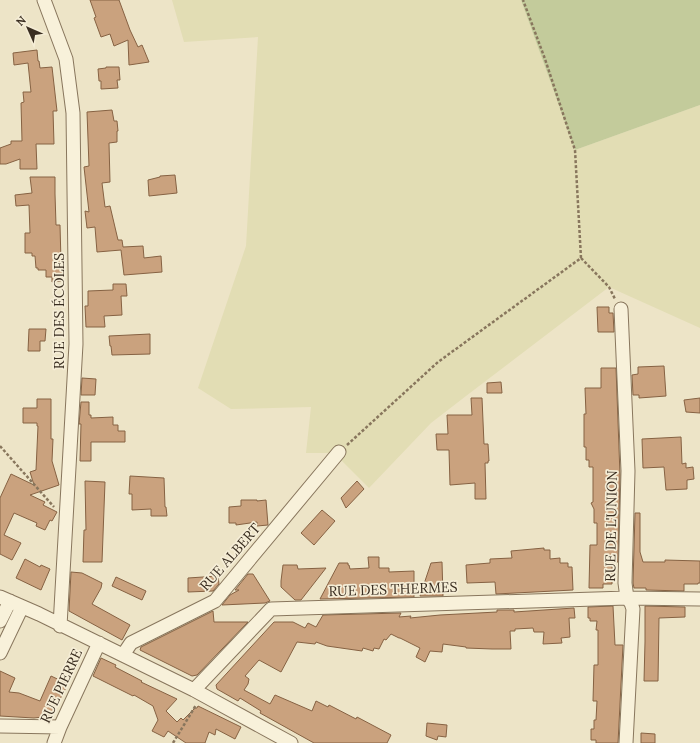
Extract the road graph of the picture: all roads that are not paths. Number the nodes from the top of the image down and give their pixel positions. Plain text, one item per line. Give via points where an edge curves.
1 (44, 0) edge
2 (621, 309) road end
3 (339, 452) road end
4 (627, 598) junction
5 (5, 599) edge
6 (700, 599) edge
7 (22, 607) junction
8 (0, 621) edge
9 (60, 626) junction
10 (99, 643) junction
11 (2, 645) edge
12 (123, 655) junction
13 (199, 692) junction
14 (0, 726) edge
15 (60, 727) junction
16 (54, 743) edge
17 (291, 743) edge
18 (626, 743) edge

1 - 9 street, RUE DES ÉCOLES via 66,59 73,114 76,344
2 - 4 street, RUE DE L'UNION via 628,471 625,583
3 - 12 street, RUE ALBERT via 215,601 131,643
4 - 6 street, RUE DES THERMES
4 - 13 street, RUE DES THERMES via 271,609
4 - 18 street, RUE DE L'UNION via 633,610
5 - 7 street
5 - 8 street
7 - 9 street
7 - 11 street
9 - 10 street
10 - 12 street
10 - 15 street, RUE PIERRE
12 - 13 street
13 - 17 street
14 - 15 street
15 - 16 street, RUE PIERRE

